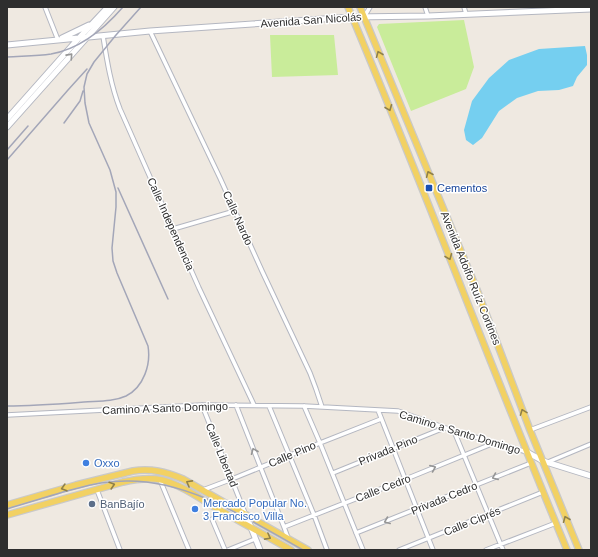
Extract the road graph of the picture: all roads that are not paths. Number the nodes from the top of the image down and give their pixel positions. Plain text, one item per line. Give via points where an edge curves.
1 (45, 7) edge
2 (114, 7) edge
3 (348, 7) edge
4 (360, 7) edge
5 (370, 7) edge
6 (425, 7) edge
7 (464, 7) edge
8 (500, 7) edge
9 (106, 8) edge
10 (577, 8) edge
11 (591, 9) edge
12 (539, 10) edge
13 (502, 13) junction
14 (466, 14) junction
15 (428, 16) junction
16 (352, 17) junction
17 (364, 17) junction
18 (94, 21) junction
19 (150, 31) junction
20 (104, 36) junction
21 (86, 38) junction
22 (78, 39) junction
23 (58, 40) junction
24 (7, 45) edge
25 (7, 119) edge
26 (7, 127) edge
27 (235, 211) junction
28 (173, 229) junction
29 (202, 405) junction
30 (236, 405) junction
31 (254, 406) junction
32 (269, 406) junction
33 (304, 406) junction
34 (322, 407) junction
35 (591, 407) edge
36 (378, 410) junction
37 (7, 415) edge
38 (382, 419) junction
39 (444, 428) junction
40 (530, 430) junction
41 (454, 431) junction
42 (320, 443) junction
43 (494, 443) junction
44 (591, 444) edge
45 (393, 448) junction
46 (527, 452) junction
47 (290, 455) junction
48 (465, 455) junction
49 (545, 462) junction
50 (531, 463) junction
51 (261, 467) junction
52 (333, 473) junction
53 (591, 476) edge
54 (232, 479) junction
55 (406, 479) junction
56 (160, 480) junction
57 (476, 485) junction
58 (96, 490) junction
59 (204, 490) junction
60 (544, 492) junction
61 (344, 503) junction
62 (7, 505) edge
63 (417, 509) junction
64 (489, 514) junction
65 (7, 515) edge
66 (246, 515) junction
67 (314, 515) junction
68 (212, 519) dead end
69 (556, 523) junction
70 (284, 527) junction
71 (251, 528) junction
72 (356, 533) junction
73 (255, 539) junction
74 (288, 539) junction
75 (428, 539) junction
76 (501, 544) junction
77 (120, 550) edge
78 (189, 550) edge
79 (225, 550) edge
80 (228, 550) edge
81 (260, 550) edge
82 (291, 550) edge
83 (308, 550) edge
84 (327, 550) edge
85 (363, 550) edge
86 (399, 550) edge
87 (433, 550) edge
88 (486, 550) edge
89 (503, 550) edge
90 (567, 550) edge
91 (579, 550) edge

1 - 23 street
2 - 21 street
3 - 16 main road, Avenida Adolfo Ruíz Cortines
4 - 17 main road, Avenida Adolfo Ruíz Cortines
5 - 17 street
6 - 15 street
7 - 14 street
8 - 13 street
9 - 18 street
10 - 11 street, Avenida San Nicolás
10 - 12 street, Avenida San Nicolás
12 - 13 street, Avenida San Nicolás
13 - 14 street, Avenida San Nicolás
14 - 15 street, Avenida San Nicolás
15 - 17 street, Avenida San Nicolás
16 - 17 street, Avenida San Nicolás
16 - 19 street, Avenida San Nicolás
16 -> 46 main road, Avenida Adolfo Ruíz Cortines
40 -> 17 main road, Avenida Adolfo Ruíz Cortines via 477,290
18 - 22 street
18 - 23 street
19 - 20 street, Avenida San Nicolás
19 - 27 street, Calle Nardo
20 - 21 street, Avenida San Nicolás
20 - 28 street, Calle Independencia via 116,99
21 - 22 street, Avenida San Nicolás
26 -> 21 street
22 - 23 street, Avenida San Nicolás
22 - 25 street
23 - 24 street, Avenida San Nicolás
27 - 28 street
27 - 34 street, Calle Nardo via 310,373
28 - 31 street, Calle Independencia
29 - 30 street, Camino A Santo Domingo
29 - 37 street, Camino A Santo Domingo
29 - 54 street, Calle Libertad
30 - 31 street, Camino A Santo Domingo
51 -> 30 street
31 - 32 street, Camino A Santo Domingo
32 - 33 street, Camino A Santo Domingo
32 - 47 street
33 - 34 street, Camino A Santo Domingo
33 - 42 street
34 - 36 street, Camino a Santo Domingo
35 - 40 street
36 - 38 street
36 - 39 street, Camino a Santo Domingo via 398,411
38 - 42 street, Calle Pino
38 - 45 street
39 - 41 street, Camino a Santo Domingo
39 - 45 street, Privada Pino
40 - 49 main road, Avenida Adolfo Ruíz Cortines
41 - 43 street, Camino a Santo Domingo
41 - 48 street
42 - 47 street, Calle Pino
42 - 52 street
43 - 46 street, Camino a Santo Domingo
43 - 48 street, Calle Cedro
44 - 49 street
45 - 52 street, Privada Pino
45 - 55 street
46 - 49 street
46 - 50 main road, Avenida Adolfo Ruíz Cortines
47 - 51 street, Calle Pino
47 - 67 street
55 -> 48 street, Calle Cedro
48 - 57 street
49 - 50 street
49 - 53 street
91 -> 49 main road, Avenida Adolfo Ruíz Cortines
50 -> 57 street, Privada Cedro
50 - 60 main road, Avenida Adolfo Ruíz Cortines
51 - 54 street, Calle Pino
51 - 70 street
52 - 61 street
54 - 59 street, Calle Pino
54 - 66 street, Calle Libertad
55 - 61 street, Calle Cedro
55 - 63 street
58 -> 56 main road via 132,480
56 - 71 main road via 181,487
56 - 78 street
57 - 63 street, Privada Cedro
57 - 64 street
58 - 65 main road
58 - 77 street
59 -> 62 main road via 164,472 142,470 76,485
59 - 66 main road
60 - 64 street, Calle Ciprés
60 - 69 main road, Avenida Adolfo Ruíz Cortines
61 - 67 street, Calle Cedro
61 - 72 street
63 -> 72 street, Privada Cedro
63 - 75 street
64 - 75 street, Calle Ciprés
64 - 76 street
66 - 71 street, Calle Libertad
66 - 74 main road
67 - 70 street, Calle Cedro
67 - 84 street
68 - 79 street
69 - 76 street
69 - 90 main road, Avenida Adolfo Ruíz Cortines
70 - 74 street
71 - 73 street, Calle Libertad
71 -> 82 main road
72 - 85 street
73 - 80 street
73 - 81 street, Calle Libertad
74 - 83 main road
75 - 86 street, Calle Ciprés
75 - 87 street
76 - 88 street
76 - 89 street

